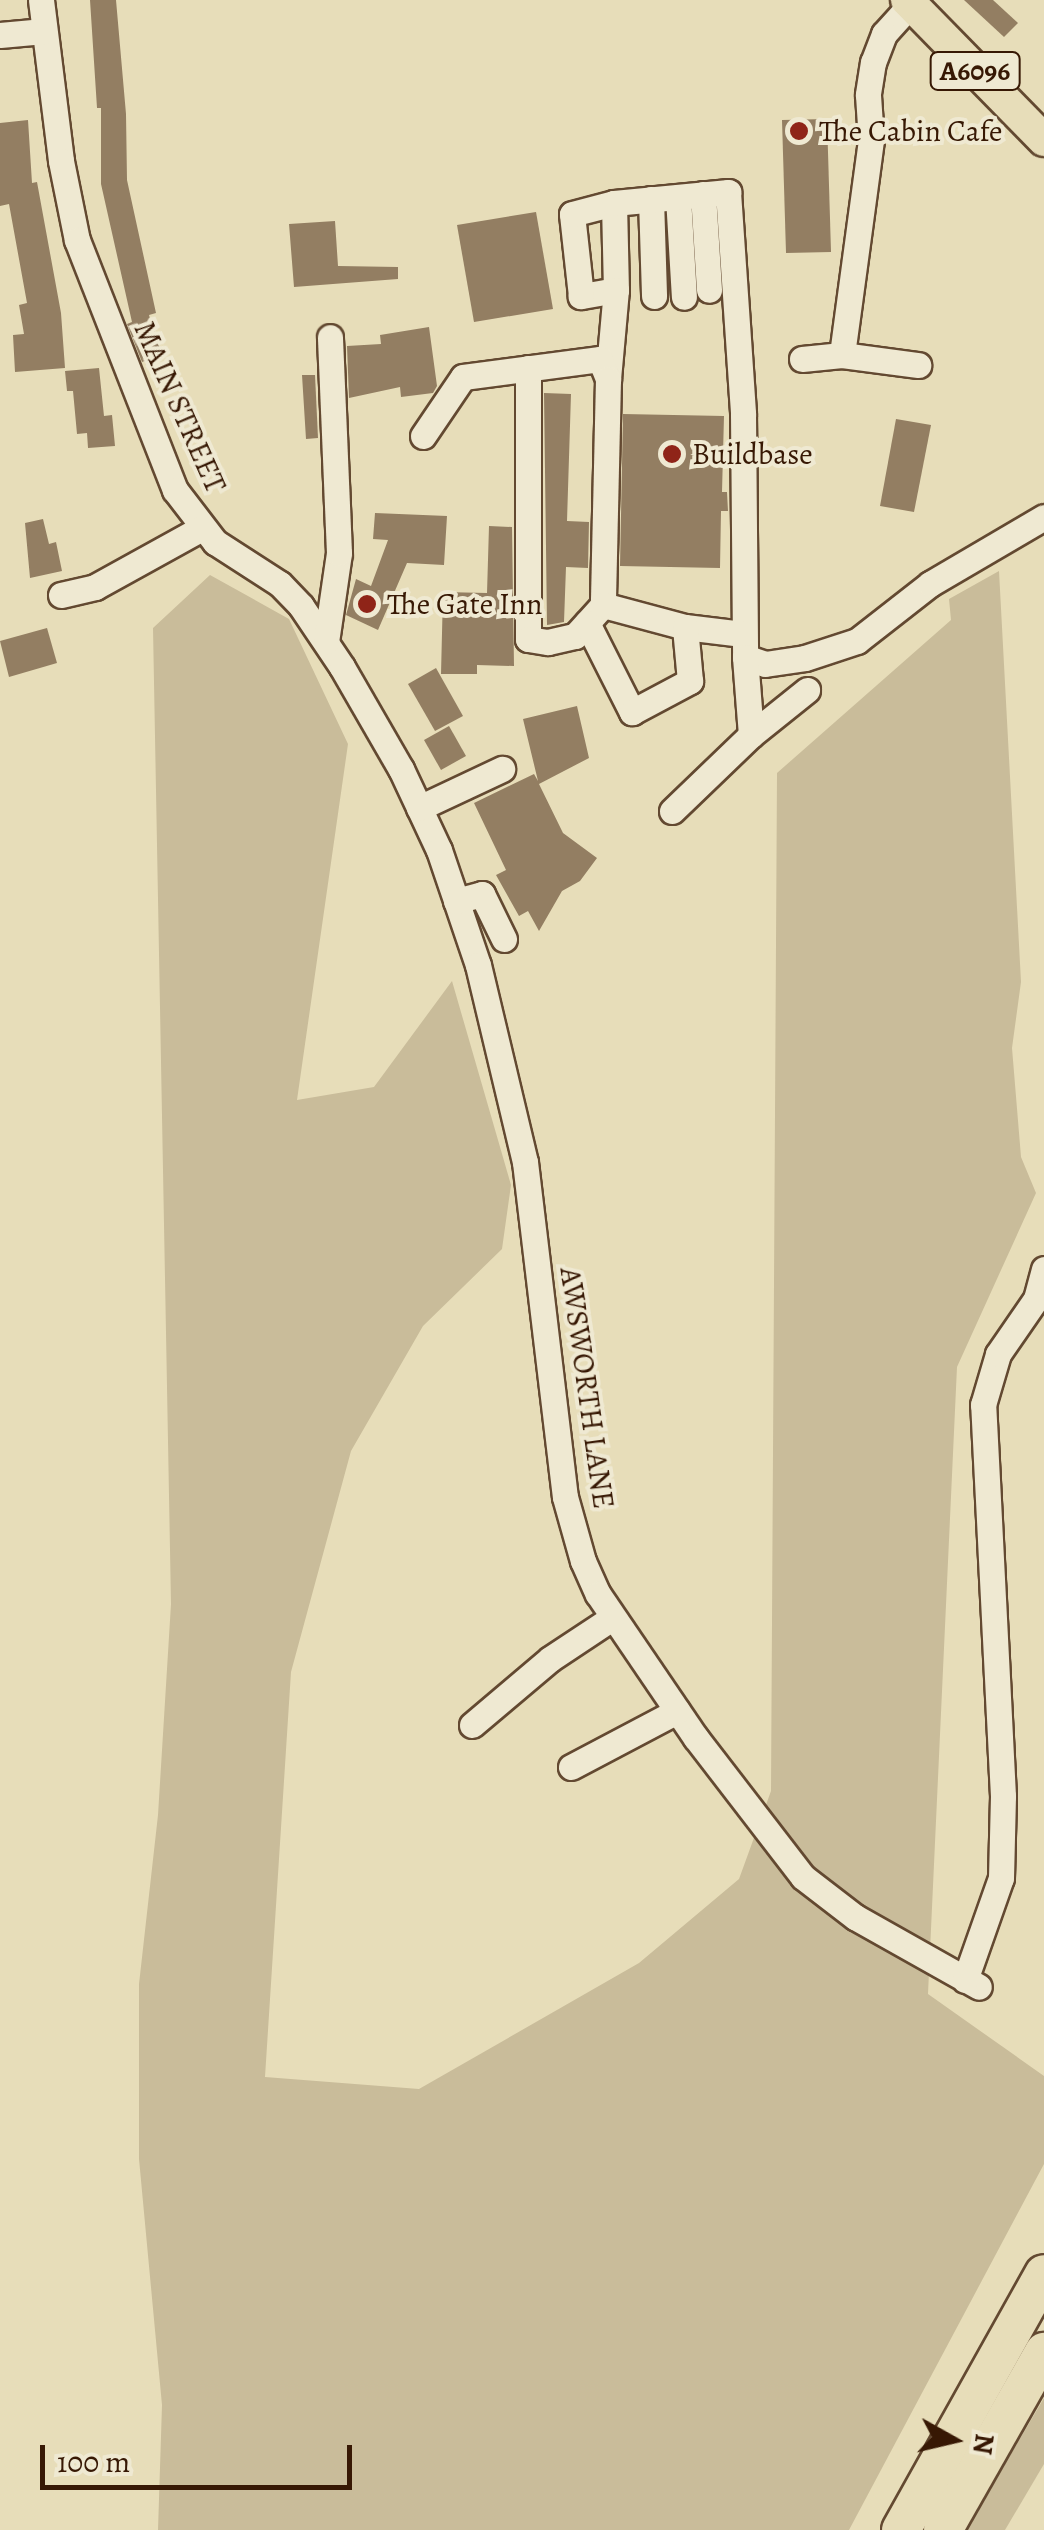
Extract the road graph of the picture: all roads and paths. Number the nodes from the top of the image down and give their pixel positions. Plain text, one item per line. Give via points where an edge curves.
1 (41, 0) edge
2 (909, 2) edge
3 (44, 31) junction
4 (0, 36) edge
5 (1044, 140) edge
6 (691, 195) junction
7 (652, 199) junction
8 (614, 202) junction
9 (616, 290) junction
10 (696, 294) dead end
11 (654, 296) dead end
12 (330, 338) dead end
13 (842, 354) junction
14 (802, 359) dead end
15 (918, 365) dead end
16 (528, 368) junction
17 (608, 379) junction
18 (423, 436) dead end
19 (1044, 517) edge
20 (202, 528) junction
21 (61, 595) dead end
22 (595, 614) junction
23 (685, 627) junction
24 (326, 642) junction
25 (744, 646) junction
26 (806, 690) dead end
27 (751, 735) junction
28 (502, 769) dead end
29 (401, 770) joint
30 (419, 808) junction
31 (672, 811) dead end
32 (456, 901) junction
33 (504, 938) dead end
34 (1044, 1269) edge
35 (612, 1618) junction
36 (677, 1711) junction
37 (472, 1725) dead end
38 (571, 1767) dead end
39 (1044, 2274) edge
40 (1044, 2352) edge
41 (901, 2530) edge
42 (943, 2530) edge

1 - 3 street, MAIN STREET
2 - 5 main road, A6096
2 - 13 street via 884,34 874,62 871,140
3 - 4 street
3 - 20 street, MAIN STREET via 77,240 175,490
6 - 7 street
6 - 10 street
6 - 25 street via 728,192 743,414
7 - 8 street
7 - 11 street
8 - 9 street
8 - 9 street via 572,214 581,296
9 - 17 street
12 - 24 street via 339,554
13 - 14 street
13 - 15 street
16 - 17 street via 600,359
16 - 18 street via 464,376
16 - 22 street via 528,639 575,636
17 - 22 street
19 - 25 street via 930,584 857,641 765,664
20 - 21 street via 95,587
20 - 24 street, MAIN STREET via 280,584
22 - 23 street
22 - 23 street via 632,712 690,682
23 - 25 street
24 - 29 street, MAIN STREET
25 - 27 street
26 - 27 street
27 - 31 street
28 - 30 street
29 - 30 street, AWSWORTH LANE
30 - 32 street, AWSWORTH LANE
32 - 33 street via 482,894
32 - 35 street, AWSWORTH LANE via 478,965 524,1162 565,1498 583,1562
34 - 36 street, AWSWORTH LANE via 1036,1298 998,1354 983,1405 1003,1796 1001,1878 972,1984 843,1910 803,1877
35 - 36 street, AWSWORTH LANE
35 - 37 street via 550,1659
36 - 38 street
39 - 41 highway
40 - 42 highway

